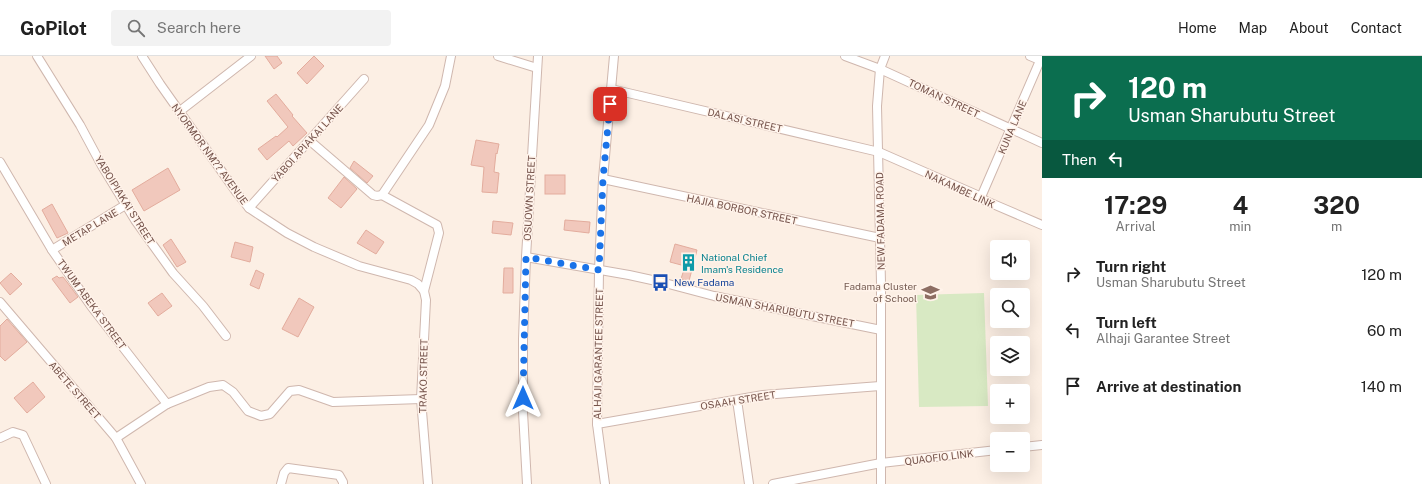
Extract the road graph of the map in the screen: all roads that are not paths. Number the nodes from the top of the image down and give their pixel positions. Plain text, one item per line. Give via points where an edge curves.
1 (37, 56) edge
2 (142, 56) edge
3 (251, 56) edge
4 (451, 56) edge
5 (498, 56) edge
6 (538, 56) edge
7 (614, 56) edge
8 (845, 56) edge
9 (885, 56) edge
10 (1030, 56) edge
11 (1041, 59) edge
12 (537, 68) junction
13 (880, 69) junction
14 (364, 79) dead end
15 (611, 89) junction
16 (180, 111) junction
17 (1010, 129) junction
18 (309, 140) junction
19 (1042, 143) edge
20 (879, 152) junction
21 (0, 162) edge
22 (603, 179) junction
23 (382, 194) junction
24 (981, 197) junction
25 (127, 204) junction
26 (249, 208) junction
27 (1042, 225) edge
28 (880, 238) junction
29 (52, 250) junction
30 (526, 257) junction
31 (599, 270) junction
32 (424, 291) junction
33 (0, 302) edge
34 (881, 330) junction
35 (226, 336) dead end
36 (880, 386) junction
37 (421, 399) junction
38 (737, 400) junction
39 (167, 404) junction
40 (597, 424) junction
41 (0, 438) edge
42 (116, 438) junction
43 (1042, 445) edge
44 (1030, 446) edge
45 (990, 451) edge
46 (881, 463) junction
47 (46, 484) edge
48 (141, 484) edge
49 (281, 484) edge
50 (343, 484) edge
51 (428, 484) edge
52 (527, 484) edge
53 (605, 484) edge
54 (749, 484) edge
55 (773, 484) edge
56 (881, 484) edge

1 - 25 street, YABOIPIAKAI STREET
2 - 16 street, NYORMOR NM?? AVENUE
3 - 16 street
4 - 23 street via 445,86 429,125
5 - 12 street
6 - 12 street, OSUOWN STREET
7 - 15 street, ALHAJI GARANTEE STREET
8 - 13 street, TOMAN STREET
9 - 13 street, NEW FADAMA ROAD
10 - 11 street
11 - 17 street, KUNA LANE
12 - 30 street, OSUOWN STREET
13 - 17 street, TOMAN STREET
13 - 20 street, NEW FADAMA ROAD via 877,106
14 - 18 street, YABOI APIAKAI LANE
15 - 20 street, DALASI STREET
15 - 22 street, ALHAJI GARANTEE STREET
16 - 26 street, NYORMOR NM?? AVENUE
17 - 19 street, TOMAN STREET
17 - 24 street, KUNA LANE
18 - 23 street via 373,195
18 - 26 street, YABOI APIAKAI LANE
20 - 24 street, NAKAMBE LINK
20 - 28 street, NEW FADAMA ROAD
21 - 29 street, TWUM ABEKA STREET
22 - 28 street, HAJIA BORBOR STREET
22 - 31 street, ALHAJI GARANTEE STREET
23 - 32 street, TRAKO STREET via 437,225 439,229
24 - 27 street, NAKAMBE LINK
25 - 29 street, METAP LANE
25 - 35 street, YABOIPIAKAI STREET via 135,220 173,273
26 - 32 street, NYORMOR NM?? AVENUE via 314,247 359,266 411,280
28 - 34 street, NEW FADAMA ROAD
29 - 39 street, TWUM ABEKA STREET via 91,306
30 - 31 street, USMAN SHARUBUTU STREET
30 - 52 street, OSUOWN STREET via 523,412
31 - 34 street, USMAN SHARUBUTU STREET via 661,282 730,300
31 - 40 street, ALHAJI GARANTEE STREET
32 - 37 street, TRAKO STREET via 426,300
33 - 42 street, ABETE STREET
34 - 36 street, NEW FADAMA ROAD
36 - 38 street, OSAAH STREET via 790,392
36 - 46 street, NEW FADAMA ROAD
37 - 39 street via 334,402 299,390 290,391 270,414 261,416 248,411 233,392 222,385 209,387
37 - 51 street, TRAKO STREET
38 - 40 street, OSAAH STREET
38 - 54 street
39 - 42 street
40 - 53 street, ALHAJI GARANTEE STREET
41 - 47 street via 13,432 23,435
42 - 48 street, ABETE STREET
43 - 44 street
45 - 46 street, QUAOFIO LINK
46 - 55 street, QUAOFIO LINK
46 - 56 street, NEW FADAMA ROAD
49 - 50 street via 288,468 339,475

